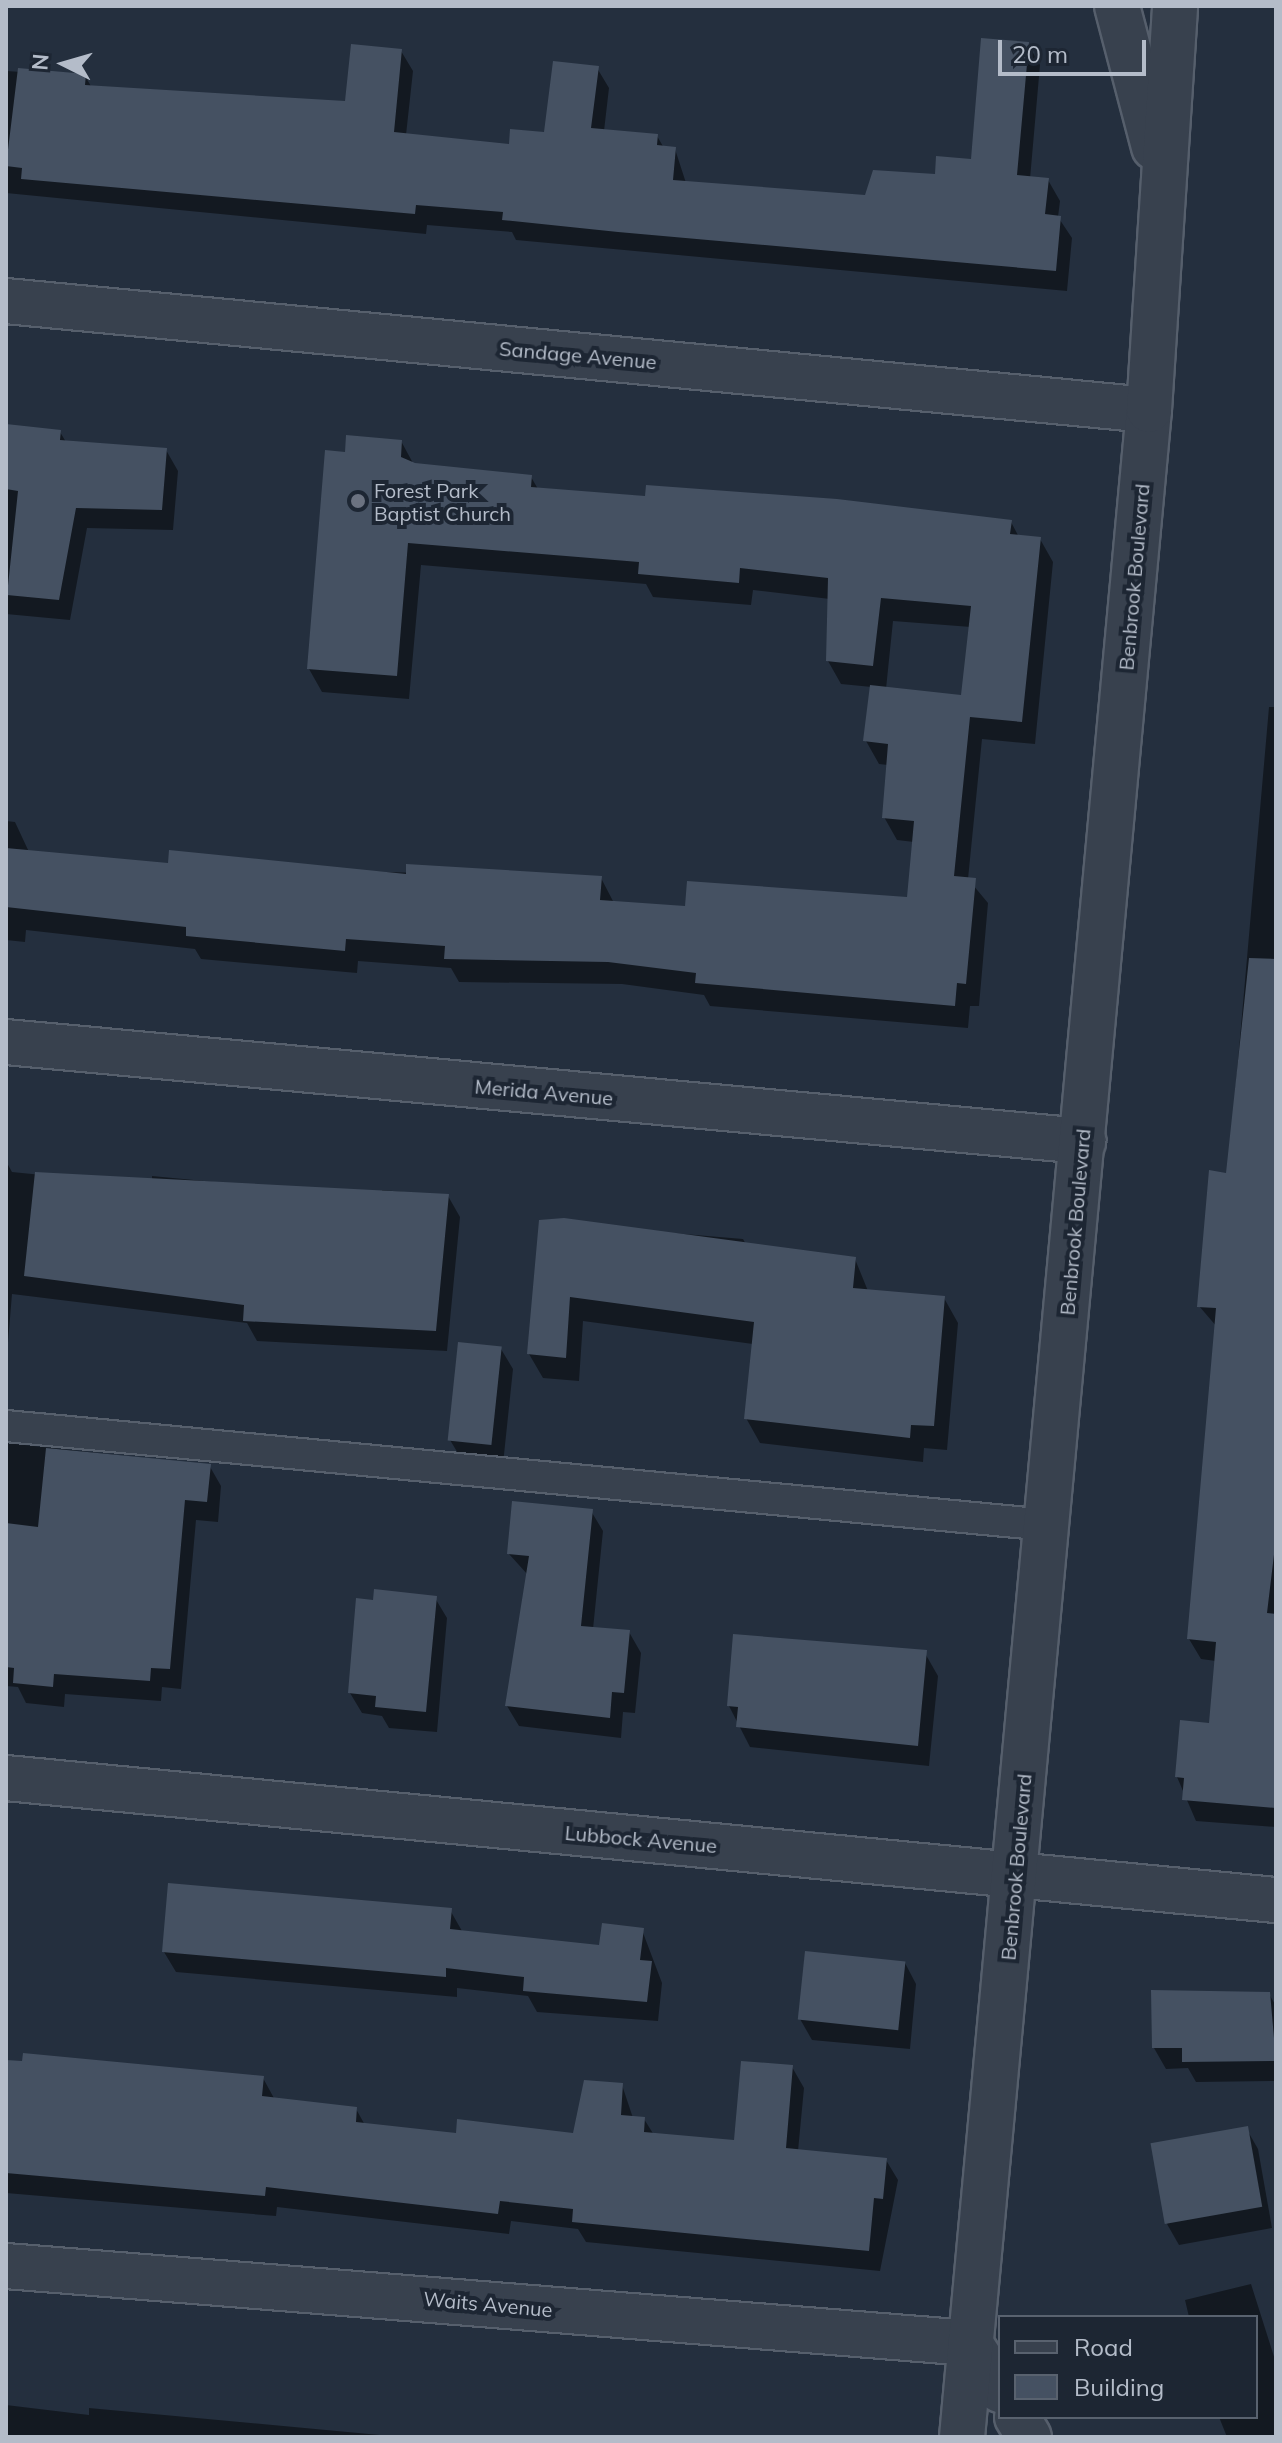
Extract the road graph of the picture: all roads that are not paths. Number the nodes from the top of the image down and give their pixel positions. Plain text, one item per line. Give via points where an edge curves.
1 (1117, 6) edge
2 (1175, 6) edge
3 (1162, 173) junction
4 (6, 301) edge
5 (1149, 410) junction
6 (6, 1042) edge
7 (1083, 1141) junction
8 (6, 1426) edge
9 (1048, 1525) junction
10 (6, 1778) edge
11 (1016, 1875) junction
12 (1276, 1900) edge
13 (6, 2266) edge
14 (970, 2343) junction
15 (998, 2387) edge
16 (1018, 2419) edge
17 (962, 2437) edge
18 (1029, 2437) edge

1 - 3 street
2 - 3 street, Benbrook Boulevard
3 - 5 street, Benbrook Boulevard
4 - 5 street, Sandage Avenue
5 - 7 street, Benbrook Boulevard
6 - 7 street, Merida Avenue
7 - 9 street, Benbrook Boulevard
8 - 9 lane
9 - 11 street, Benbrook Boulevard
10 - 11 street, Lubbock Avenue
11 - 12 street, Lubbock Avenue
11 - 14 street, Benbrook Boulevard
13 - 14 street, Waits Avenue
14 - 15 street
14 - 17 street, Benbrook Boulevard
16 - 18 street

